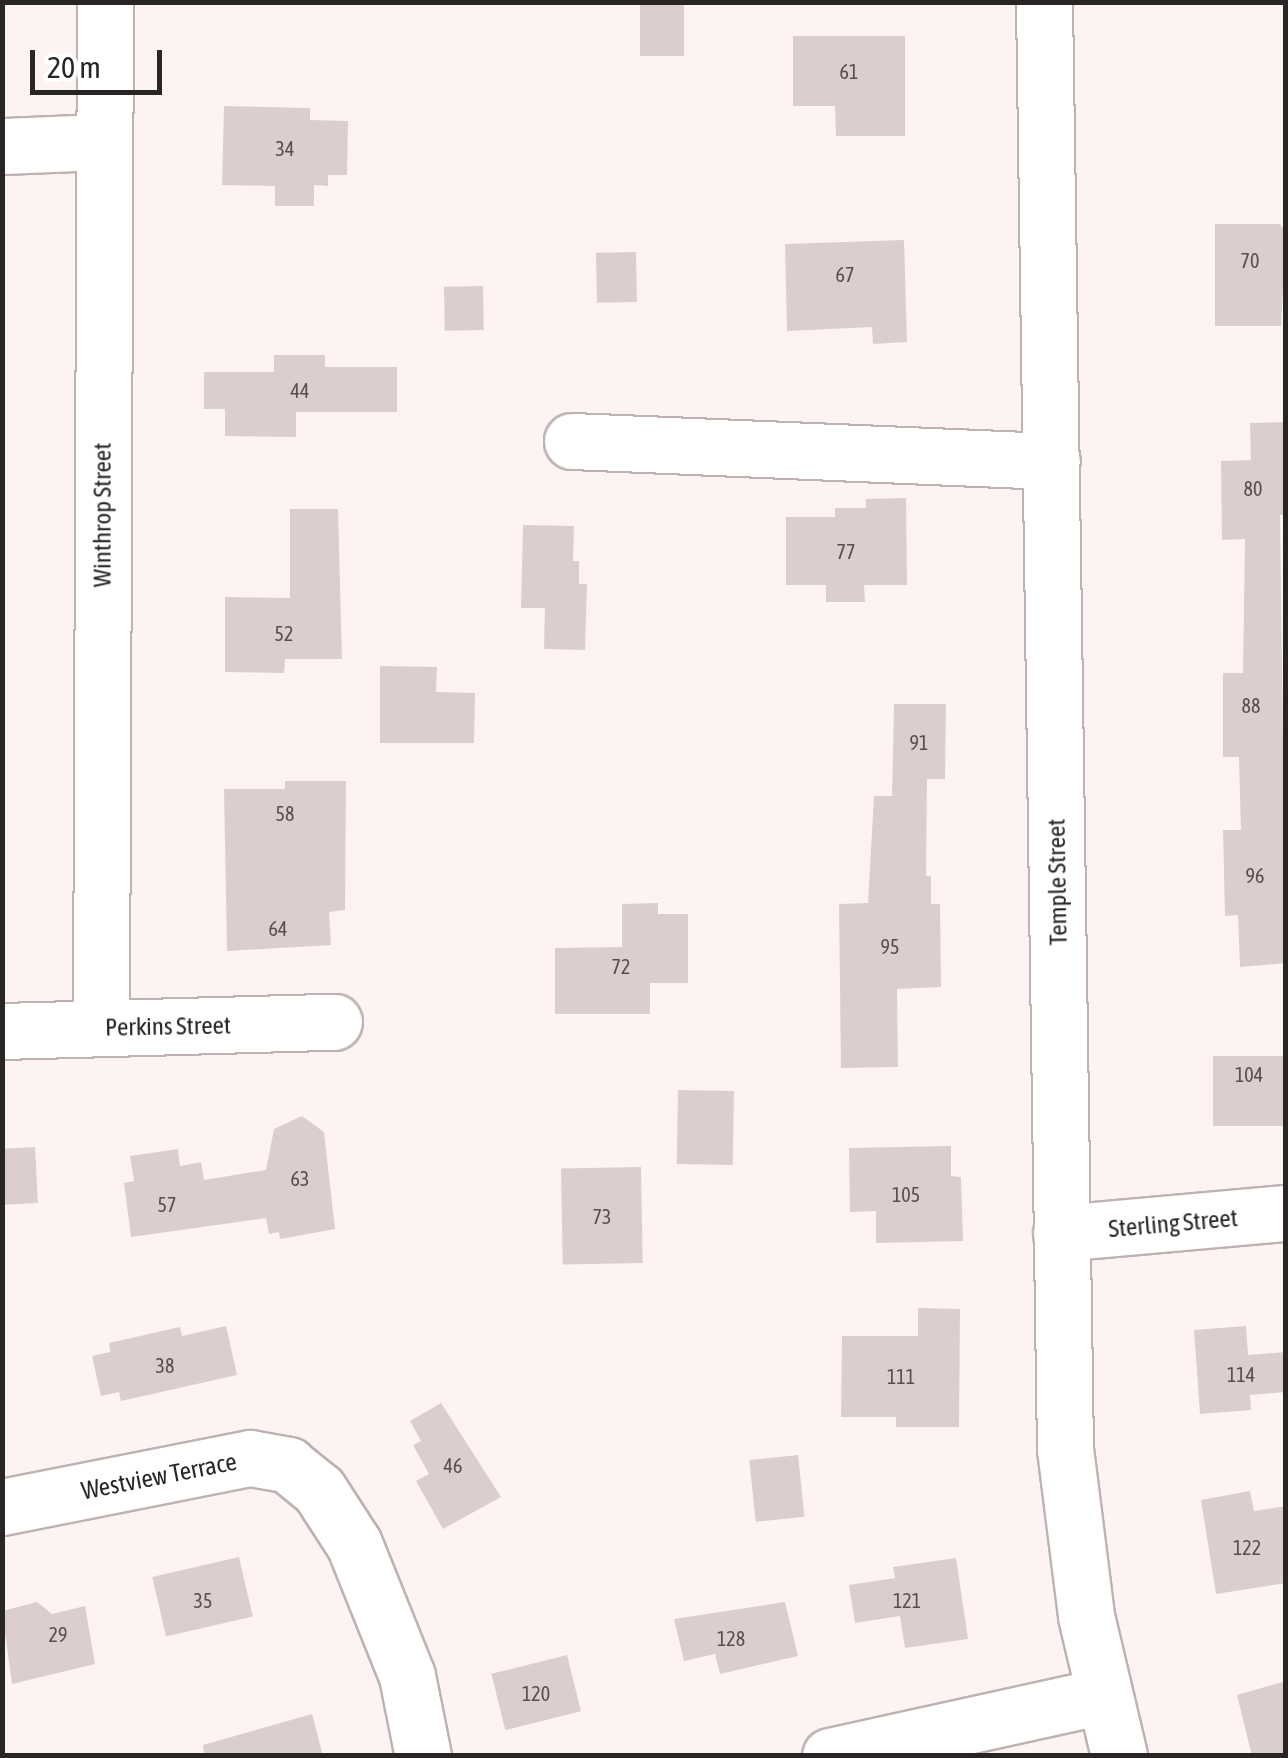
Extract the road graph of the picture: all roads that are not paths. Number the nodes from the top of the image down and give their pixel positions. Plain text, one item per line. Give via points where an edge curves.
1 (105, 2) edge
2 (1044, 2) edge
3 (104, 142) junction
4 (2, 146) edge
5 (572, 441) dead end
6 (1052, 460) junction
7 (334, 1022) dead end
8 (101, 1027) junction
9 (2, 1031) edge
10 (1286, 1213) edge
11 (1061, 1233) junction
12 (2, 1507) edge
13 (1104, 1696) junction
14 (423, 1756) edge
15 (830, 1756) edge
16 (1118, 1756) edge

1 - 3 street, Winthrop Street
2 - 6 street, Temple Street
3 - 4 street
3 - 8 street, Winthrop Street
5 - 6 street
6 - 11 street, Temple Street
7 - 8 street, Perkins Street
8 - 9 street, Perkins Street
10 - 11 street, Sterling Street
11 - 13 street, Temple Street via 1064,1448 1086,1616
12 - 14 street, Westview Terrace via 250,1458 288,1466 319,1490 354,1544 407,1676
13 - 15 street
13 - 16 street, Temple Street

